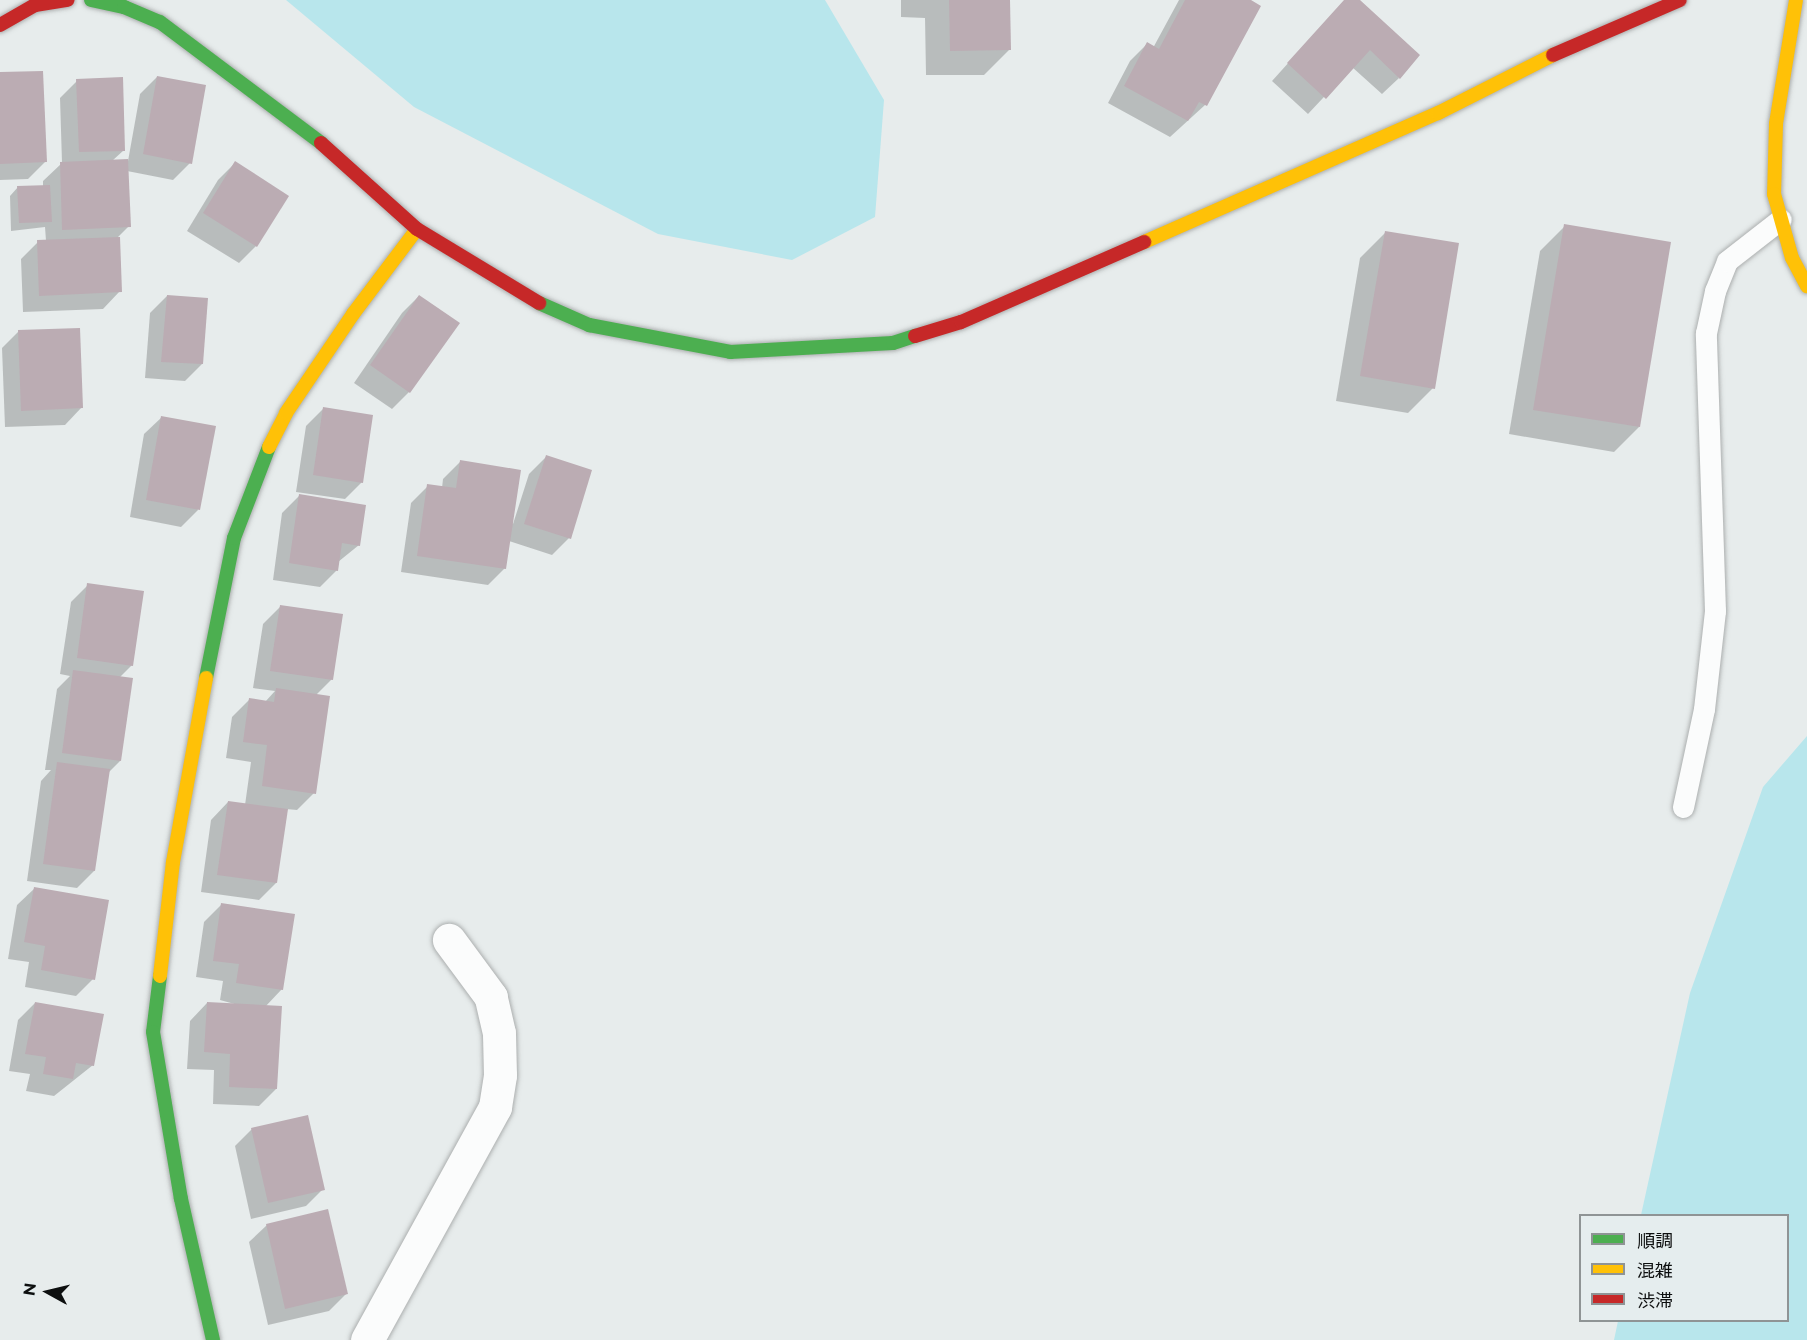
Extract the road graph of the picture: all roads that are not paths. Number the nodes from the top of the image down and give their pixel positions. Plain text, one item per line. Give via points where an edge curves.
1 (68, 0) edge
2 (91, 0) edge
3 (1680, 0) edge
4 (1796, 0) edge
5 (0, 25) edge
6 (1781, 219) junction
7 (417, 229) junction
8 (1807, 286) edge
9 (1683, 807) dead end
10 (449, 940) dead end
11 (213, 1340) edge
12 (367, 1340) edge

1 - 5 street via 35,5
2 - 7 street via 124,7 160,22 301,126
3 - 7 street via 1578,42 1438,113 961,322 894,343 730,352 589,325 554,312
4 - 6 street via 1776,124 1774,194
6 - 8 street via 1791,258
6 - 9 lane via 1727,261 1715,291 1706,333 1715,611 1704,709
7 - 11 street via 286,413 262,462 234,538 201,705 173,862 153,1032 181,1199
10 - 12 street via 491,997 500,1033 495,1107

